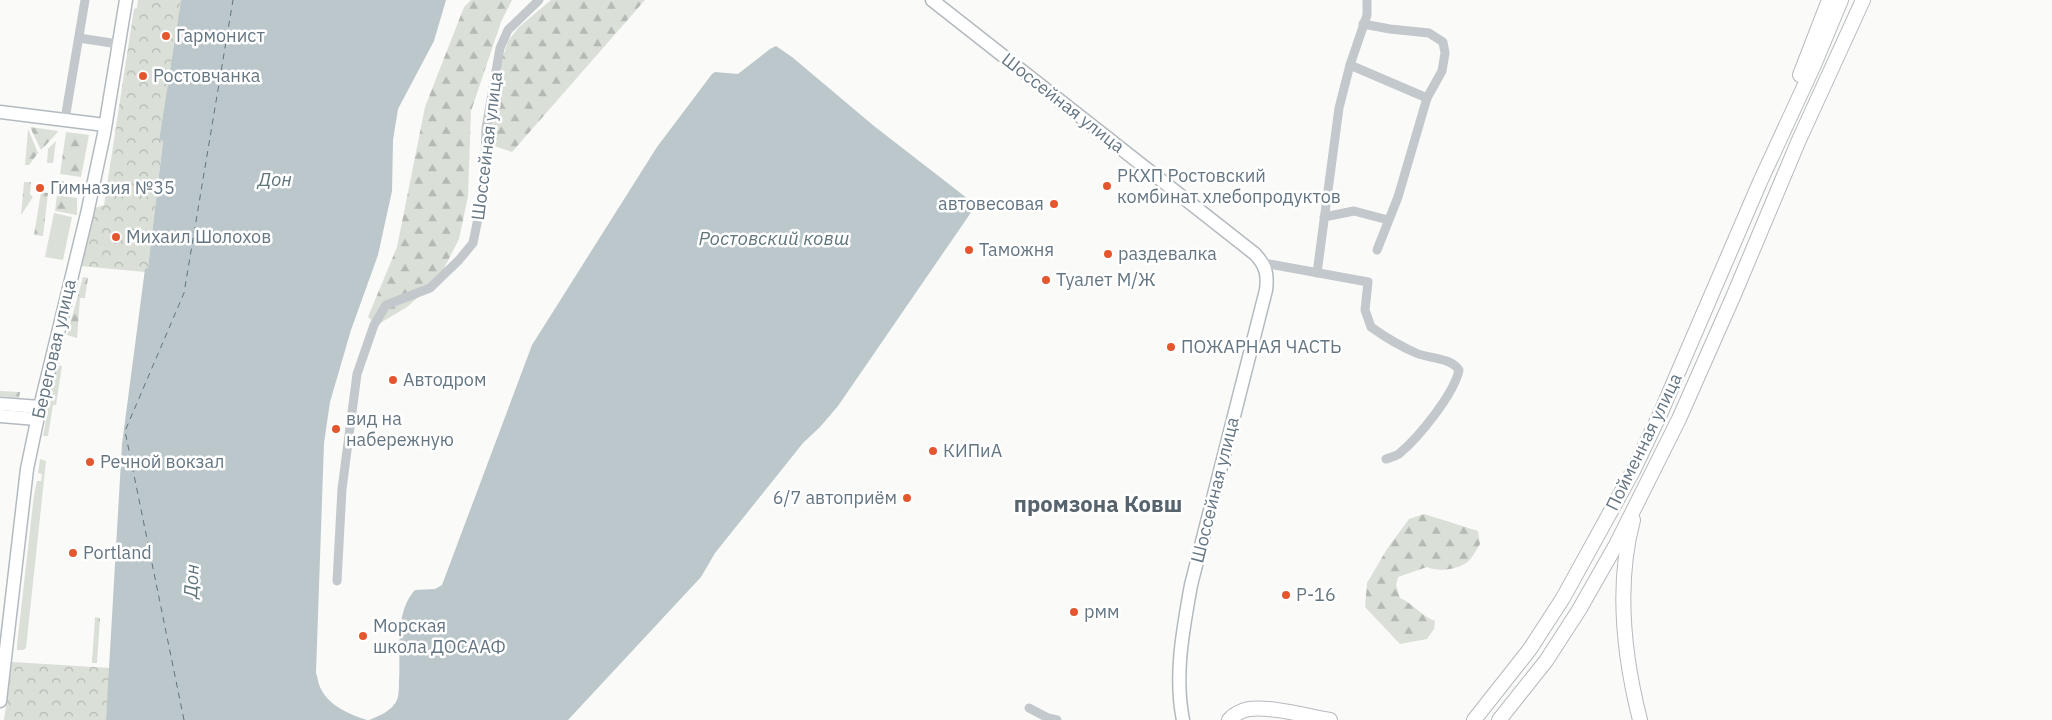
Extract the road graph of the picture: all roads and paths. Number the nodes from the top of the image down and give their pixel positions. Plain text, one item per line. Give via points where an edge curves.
1 (86, 0) edge
2 (126, 0) edge
3 (539, 0) edge
4 (932, 0) edge
5 (1367, 0) edge
6 (1829, 0) edge
7 (1841, 0) edge
8 (1863, 0) edge
9 (1364, 24) junction
10 (79, 38) junction
11 (118, 44) junction
12 (1350, 65) junction
13 (1428, 98) junction
14 (0, 112) edge
15 (65, 119) junction
16 (106, 125) junction
17 (1778, 142) junction
18 (1324, 217) junction
19 (1388, 220) junction
20 (1377, 250) dead end
21 (1264, 264) junction
22 (1318, 273) junction
23 (0, 404) edge
24 (38, 413) junction
25 (0, 416) edge
26 (1386, 459) dead end
27 (1654, 468) junction
28 (337, 581) dead end
29 (3, 654) edge
30 (0, 701) edge
31 (1028, 708) dead end
32 (1057, 720) edge
33 (1183, 720) edge
34 (1229, 720) edge
35 (1239, 720) edge
36 (1288, 720) edge
37 (1330, 720) edge
38 (1474, 720) edge
39 (1499, 720) edge
40 (1640, 720) edge

1 - 10 street
2 - 11 main road, Береговая улица
3 - 28 street, Шоссейная улица via 508,30 500,48 486,128 484,189 473,243 430,288 386,305 374,324 357,374 342,489
4 - 21 main road, Шоссейная улица
5 - 9 street
6 - 17 main road via 1788,106
7 - 17 main road
8 - 27 main road, Пойменная улица via 1679,419
9 - 12 street
9 - 13 street via 1429,33 1443,42 1442,70
10 - 11 street
10 - 15 street
11 - 16 main road, Береговая улица
12 - 13 street
12 - 18 street via 1340,108
13 - 19 street
14 - 15 main road
15 - 16 main road
16 - 24 main road, Береговая улица
17 - 38 main road, Пойменная улица via 1661,412 1600,532 1530,649
18 - 19 street via 1354,211
18 - 22 street
19 - 20 street
21 - 22 street
21 - 33 main road, Шоссейная улица via 1268,274 1266,290 1188,601 1179,670
22 - 26 street via 1368,282 1365,310 1371,327 1418,354 1454,364 1459,370 1457,381 1438,411 1399,454
23 - 24 main road
24 - 25 main road
24 - 29 main road, Береговая улица via 27,469
27 - 39 main road, Пойменная улица via 1579,610 1546,661
27 - 40 main road via 1633,522 1625,573 1627,653
29 - 30 main road, Береговая улица
31 - 32 street
34 - 37 main road via 1248,709
35 - 36 main road via 1250,716

